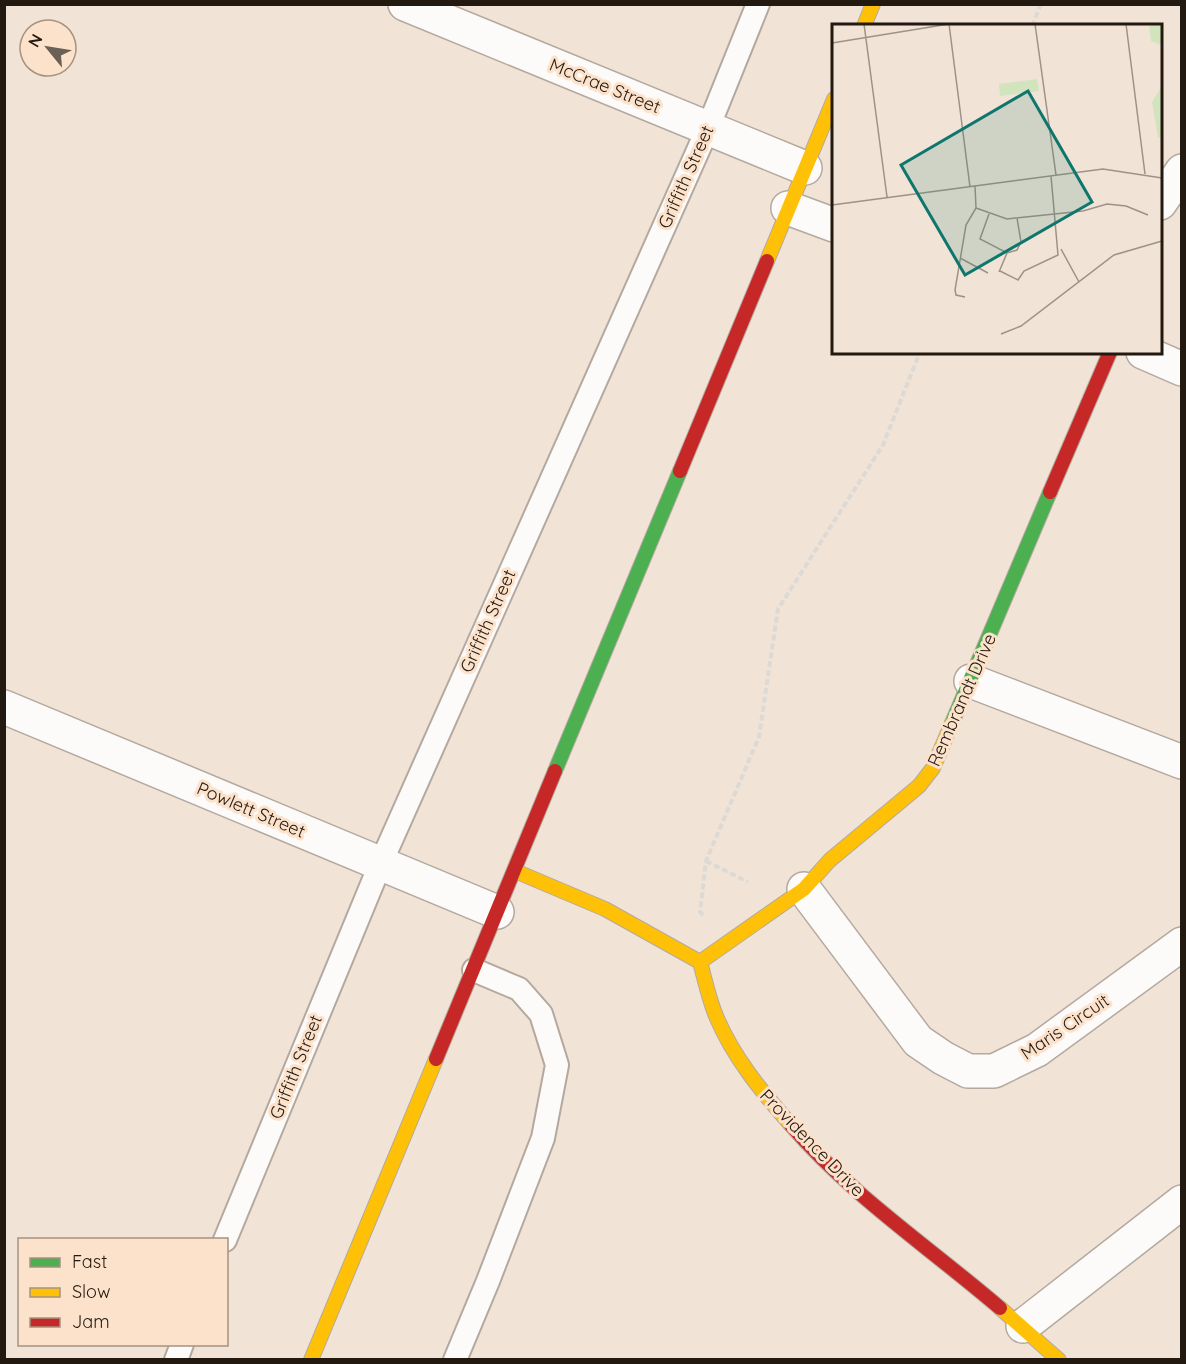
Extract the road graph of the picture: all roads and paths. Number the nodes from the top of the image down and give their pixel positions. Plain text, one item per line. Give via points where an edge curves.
1 (405, 4) edge
2 (758, 4) edge
3 (873, 4) edge
4 (1041, 4) edge
5 (865, 24) edge
6 (1033, 24) edge
7 (832, 104) edge
8 (708, 128) junction
9 (805, 168) junction
10 (1182, 171) edge
11 (1162, 201) edge
12 (788, 208) junction
13 (832, 224) edge
14 (919, 354) edge
15 (1109, 354) edge
16 (1148, 354) edge
17 (1182, 369) edge
18 (971, 681) junction
19 (4, 707) edge
20 (1182, 762) edge
21 (706, 861) junction
22 (380, 865) junction
23 (515, 871) junction
24 (749, 883) dead end
25 (804, 889) junction
26 (497, 912) junction
27 (700, 912) dead end
28 (1182, 944) edge
29 (700, 962) junction
30 (474, 970) junction
31 (1182, 1202) edge
32 (225, 1238) edge
33 (1023, 1326) junction
34 (311, 1359) edge
35 (454, 1359) edge
36 (1059, 1359) edge

1 - 8 street, McCrae Street
2 - 8 lane, Griffith Street
3 - 5 street
4 - 6 path
7 - 9 street
8 - 9 street, McCrae Street
8 - 22 lane, Griffith Street
9 - 12 street
10 - 11 street
12 - 13 street
12 - 23 street
14 - 21 path via 883,446 778,609 759,737
15 - 18 street, Rembrandt Drive
16 - 17 street
18 - 20 street
18 - 25 street, Rembrandt Drive via 933,768 918,786 830,860
19 - 22 street, Powlett Street
21 - 24 path
21 - 27 path
22 - 26 street, Powlett Street
22 - 32 lane, Griffith Street
23 - 26 street
23 - 29 street via 605,909
25 - 28 street, Maris Circuit via 918,1041 968,1071 994,1071 1037,1050
25 - 29 street, Rembrandt Drive
26 - 30 street
29 - 33 street, Providence Drive via 718,1021 752,1080 788,1124 871,1204
30 - 34 street
30 - 35 lane via 519,989 541,1014 557,1065 543,1138
31 - 33 street
33 - 36 street, Providence Drive

